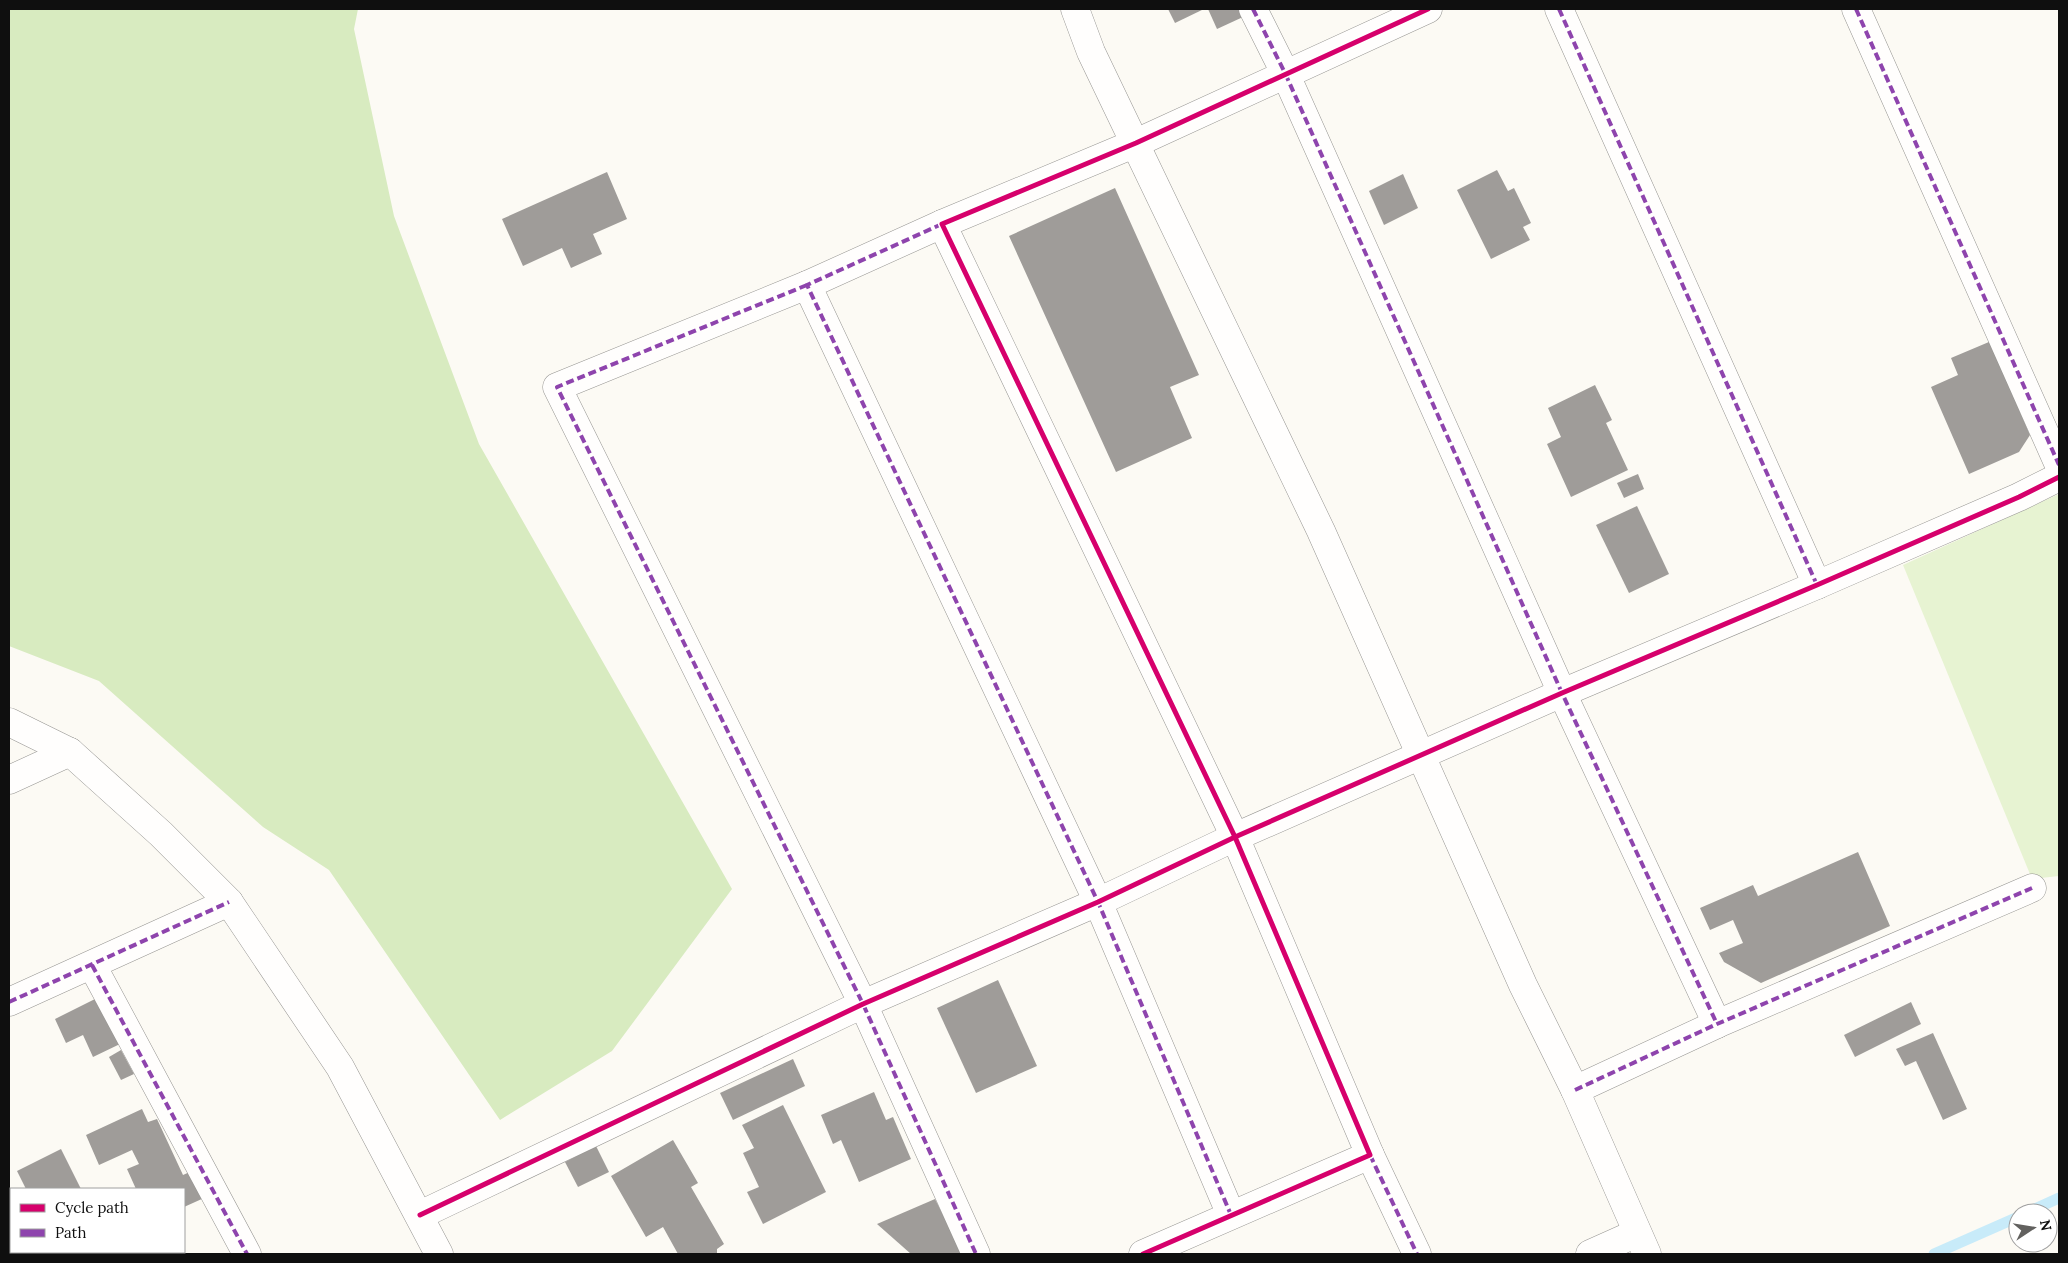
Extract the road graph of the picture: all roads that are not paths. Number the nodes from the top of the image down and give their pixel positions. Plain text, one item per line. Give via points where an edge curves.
1 (1075, 9) edge
2 (1253, 9) edge
3 (1428, 9) edge
4 (1559, 9) edge
5 (1856, 9) edge
6 (1285, 73) junction
7 (1136, 143) junction
8 (942, 224) junction
9 (807, 285) junction
10 (2059, 465) edge
11 (2059, 477) edge
12 (1817, 585) junction
13 (1562, 693) junction
14 (9, 722) edge
15 (70, 752) junction
16 (1422, 756) junction
17 (9, 780) edge
18 (1236, 837) junction
19 (2032, 888) dead end
20 (229, 902) junction
21 (1098, 902) junction
22 (92, 965) junction
23 (9, 1002) edge
24 (863, 1004) junction
25 (1716, 1024) junction
26 (1575, 1090) junction
27 (1370, 1155) junction
28 (420, 1215) junction
29 (1231, 1215) junction
30 (1642, 1243) edge
31 (247, 1254) edge
32 (439, 1254) edge
33 (976, 1254) edge
34 (1143, 1254) edge
35 (1416, 1254) edge
36 (1590, 1254) edge

1 - 7 street via 1091,52
2 - 6 street
3 - 6 street
4 - 12 street
5 - 10 street
6 - 7 street
6 - 13 street
7 - 8 street
7 - 16 street via 1321,531
8 - 9 street
8 - 18 street
9 - 21 street
9 - 24 street via 557,387
11 - 12 street
12 - 13 street
13 - 16 street
13 - 25 street
14 - 15 street
15 - 17 street
15 - 20 street via 161,834
16 - 18 street
16 - 26 street via 1523,985
18 - 21 street
18 - 27 street
19 - 25 street
20 - 22 street
20 - 28 street via 340,1067
21 - 24 street
21 - 29 street
22 - 23 street
22 - 31 street
24 - 28 street
24 - 33 street
25 - 26 street
26 - 30 street
27 - 29 street
27 - 35 street
28 - 32 street
29 - 34 street
30 - 36 street

